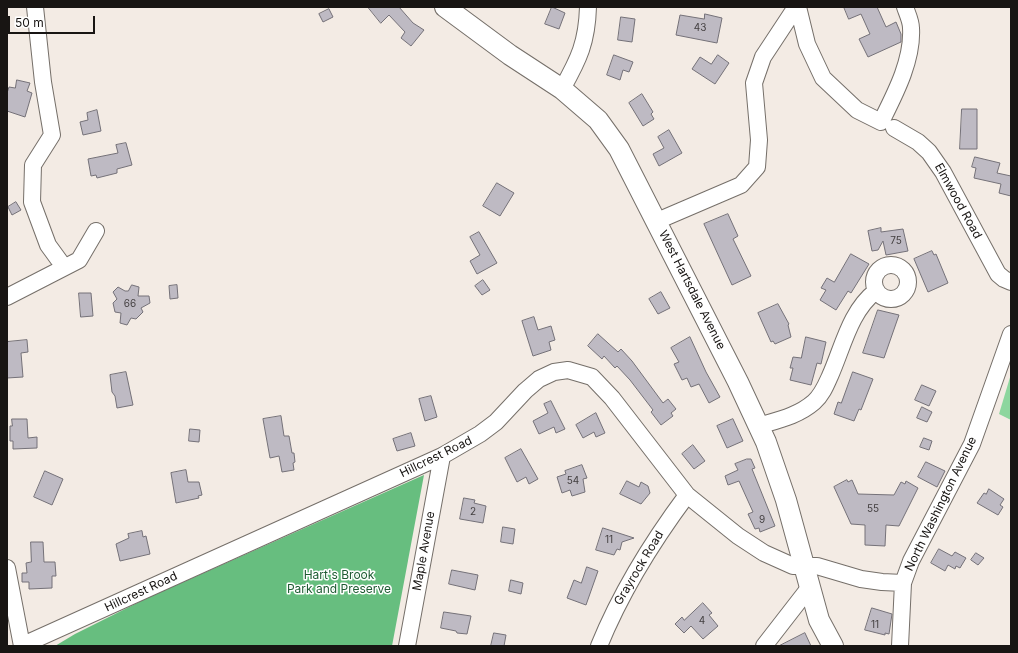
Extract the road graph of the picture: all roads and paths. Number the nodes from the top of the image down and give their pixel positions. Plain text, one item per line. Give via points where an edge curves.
1 (35, 7) edge
2 (445, 7) edge
3 (588, 7) edge
4 (797, 7) edge
5 (905, 7) edge
6 (562, 89) junction
7 (894, 128) dead end
8 (657, 222) junction
9 (96, 231) dead end
10 (64, 267) junction
11 (1011, 282) edge
12 (876, 292) dead end
13 (7, 297) edge
14 (1011, 334) edge
15 (758, 426) junction
16 (442, 456) junction
17 (687, 495) junction
18 (805, 567) junction
19 (7, 568) edge
20 (903, 583) junction
21 (809, 588) junction
22 (22, 646) edge
23 (407, 646) edge
24 (599, 646) edge
25 (764, 646) edge
26 (833, 646) edge
27 (900, 646) edge

1 - 10 street via 52,135 33,165 32,202 48,245
2 - 6 main road, West Hartsdale Avenue via 510,55
3 - 6 street via 588,28 583,48
4 - 5 street via 806,44 823,78 857,110 881,122 900,82 908,51 911,27
4 - 8 street via 763,58 754,83 760,140 757,167 741,185
6 - 8 main road, West Hartsdale Avenue via 598,120 619,149
7 - 11 street, Elmwood Road via 918,142 929,152 943,172 998,274
8 - 15 main road, West Hartsdale Avenue
9 - 10 street via 79,260
10 - 13 street via 38,283
12 - 15 street via 868,297 852,320 824,389 816,401 790,417
14 - 20 street, North Washington Avenue via 972,444 911,561
15 - 18 main road, West Hartsdale Avenue via 786,500
16 - 17 street, Hillcrest Road via 496,422 539,379 554,372 568,370 592,377 612,398
16 - 22 street, Hillcrest Road
16 - 23 street, Maple Avenue
17 - 18 street, Hillcrest Road via 738,536 764,553 793,566
17 - 24 street, Grayrock Road via 656,537 612,613
18 - 20 street, North Washington Avenue via 817,566 861,579
18 - 21 main road, West Hartsdale Avenue
19 - 22 street
20 - 27 street, North Washington Avenue
21 - 25 street
21 - 26 main road, West Hartsdale Avenue via 819,620

